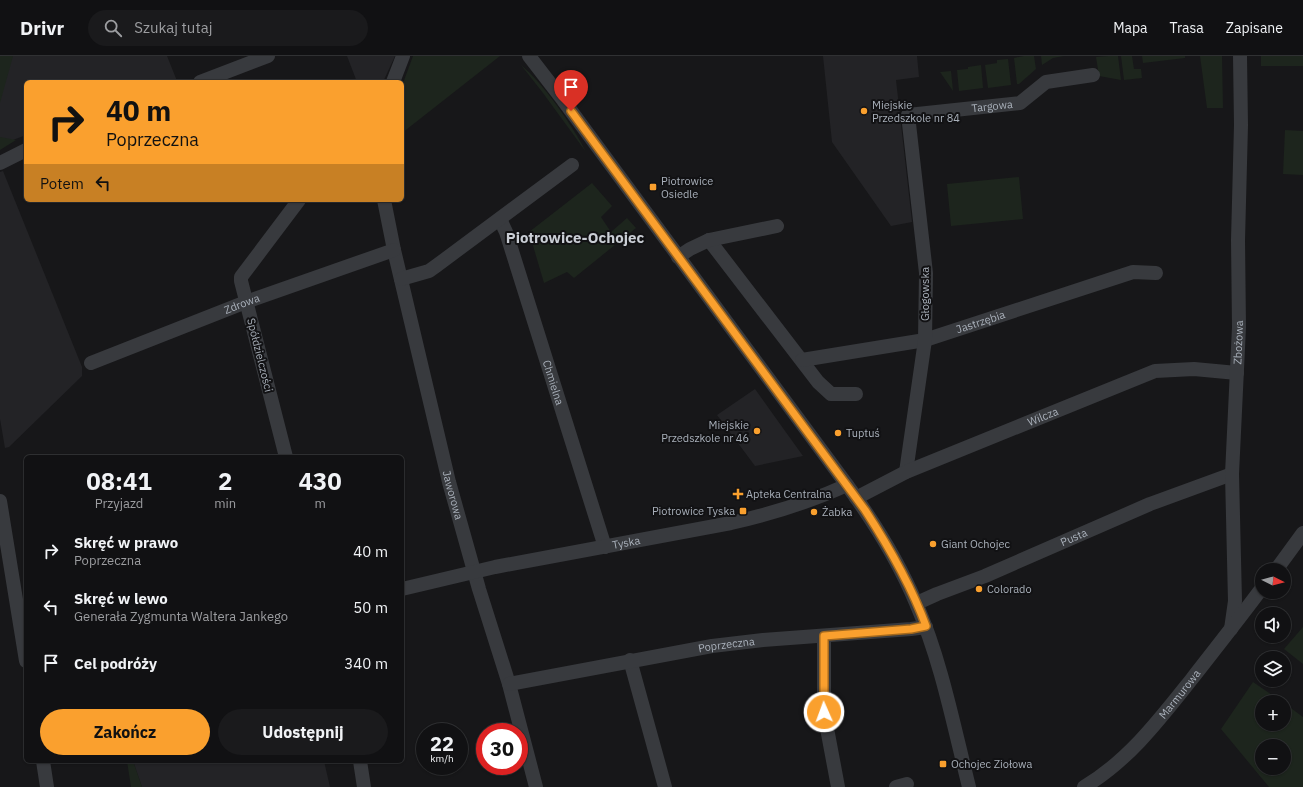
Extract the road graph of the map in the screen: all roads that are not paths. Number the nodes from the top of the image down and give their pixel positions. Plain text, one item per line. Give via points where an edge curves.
1 (268, 56) edge
2 (403, 56) edge
3 (529, 56) edge
4 (1240, 56) edge
5 (1093, 75) dead end
6 (205, 80) edge
7 (394, 80) edge
8 (908, 115) joint
9 (24, 151) edge
10 (0, 163) edge
11 (572, 165) dead end
12 (297, 202) edge
13 (384, 202) edge
14 (500, 219) junction
15 (777, 226) dead end
16 (709, 240) junction
17 (394, 250) junction
18 (678, 257) junction
19 (1156, 274) dead end
20 (401, 279) junction
21 (246, 302) junction
22 (925, 340) junction
23 (802, 360) junction
24 (91, 363) dead end
25 (1237, 373) junction
26 (856, 394) dead end
27 (285, 455) edge
28 (906, 472) junction
29 (1232, 474) junction
30 (847, 485) junction
31 (856, 498) junction
32 (0, 501) edge
33 (1303, 533) edge
34 (606, 547) junction
35 (1281, 563) edge
36 (475, 572) junction
37 (404, 589) edge
38 (1255, 597) edge
39 (917, 603) junction
40 (926, 626) junction
41 (1231, 629) junction
42 (824, 636) junction
43 (24, 649) edge
44 (630, 660) junction
45 (509, 684) junction
46 (43, 763) edge
47 (360, 763) edge
48 (47, 787) edge
49 (364, 787) edge
50 (536, 787) edge
51 (665, 787) edge
52 (838, 787) edge
53 (969, 787) edge
54 (1084, 787) edge

1 - 6 street
2 - 7 street
3 - 18 street
4 - 25 street, Zbożowa
5 - 8 street, Targowa via 1046,82 1020,104
8 - 22 street, Głogowska via 926,273
9 - 10 street
11 - 14 street
12 - 21 street, Spółdzielczości via 241,276
13 - 17 street, Jaworowa
14 - 20 street via 429,271
14 - 34 street, Chmielna
15 - 16 street
16 - 18 street
16 - 23 street
17 - 20 street, Jaworowa
17 - 21 street, Zdrowa
18 - 30 street
19 - 22 street, Jastrzębia via 1133,272
20 - 36 street, Jaworowa via 449,482
21 - 24 street, Zdrowa
21 - 27 street, Spółdzielczości
22 - 23 street, Jastrzębia
22 - 28 street, Głogowska
23 - 26 street via 818,382 831,394
25 - 28 street, Wilcza via 1194,369 1155,371
25 - 29 street, Zbożowa
28 - 31 street, Wilcza
29 - 39 street, Pusta via 1150,504
29 - 41 street, Zbożowa via 1235,601
30 - 31 street
30 - 34 street, Tyska via 745,520
31 - 39 street via 890,549
32 - 43 street
33 - 35 street
34 - 36 street, Tyska
36 - 37 street, Tyska
36 - 45 street, Jaworowa
38 - 41 street, Marmurowa
39 - 40 street
40 - 42 street, Poprzeczna
40 - 53 street
41 - 54 street, Marmurowa via 1165,714 1124,758
42 - 44 street, Poprzeczna via 712,646
42 - 52 street via 824,706
44 - 45 street, Poprzeczna
44 - 51 street
45 - 50 street, Jaworowa
46 - 48 street
47 - 49 street

